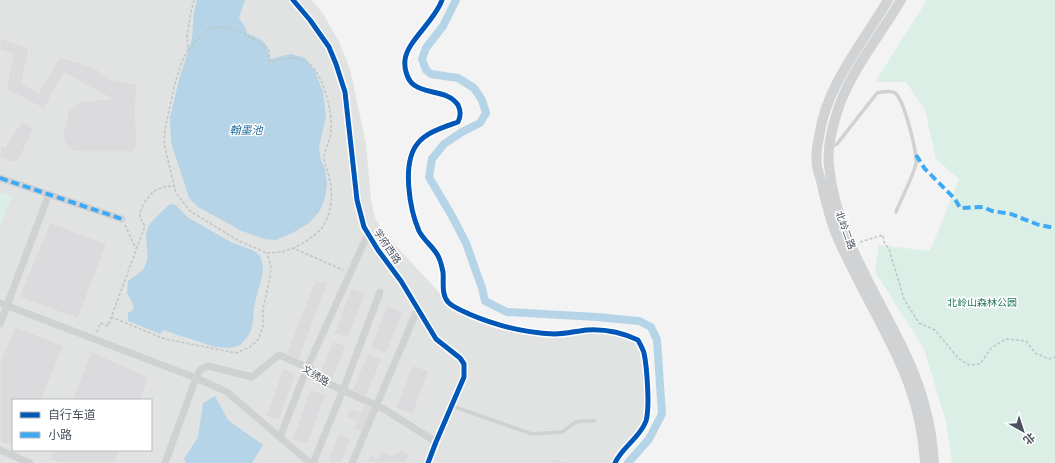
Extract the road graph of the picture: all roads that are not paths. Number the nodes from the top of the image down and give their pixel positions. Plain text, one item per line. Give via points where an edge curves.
1 (293, 0) edge
2 (888, 0) edge
3 (901, 0) edge
4 (829, 148) junction
5 (0, 178) edge
6 (49, 194) junction
7 (896, 212) dead end
8 (122, 219) road end
9 (368, 234) junction
10 (380, 292) dead end
11 (3, 304) edge
12 (418, 308) junction
13 (0, 324) edge
14 (307, 368) junction
15 (196, 378) junction
16 (343, 390) junction
17 (377, 406) junction
18 (452, 406) junction
19 (595, 421) dead end
20 (280, 437) junction
21 (436, 442) junction
22 (0, 450) edge
23 (30, 463) edge
24 (165, 463) edge
25 (312, 463) edge
26 (352, 463) edge
27 (428, 463) edge
28 (925, 463) edge
29 (934, 463) edge

1 - 9 street, 学府西路 via 329,47 343,85 357,200
2 - 28 street, 北岭二路 via 833,92 819,136 817,166 836,233 910,388 922,432
3 - 4 street, 北岭二路 via 846,91 836,114
4 - 7 lane via 837,144 877,93 888,91 896,94 902,103 916,155 916,164
4 - 29 street, 北岭二路 via 828,165 835,201 850,244 906,355 919,387 930,431
5 - 6 street
6 - 8 street
6 - 11 street
9 - 12 street, 学府西路
9 - 14 street
10 - 16 street
11 - 13 street
11 - 15 street
12 - 17 street
12 - 18 street, 学府西路 via 436,339 464,364 464,377
14 - 15 street, 文绣路 via 278,355 252,376 208,366 200,370
14 - 16 street, 文绣路 via 325,382
14 - 20 street
15 - 20 street via 227,392
15 - 24 street
16 - 17 street, 文绣路
16 - 25 street
17 - 21 street, 文绣路
17 - 26 street
18 - 19 lane via 532,434 562,432 576,422
18 - 21 street, 学府西路
20 - 25 street
21 - 27 street, 学府西路
22 - 23 street

